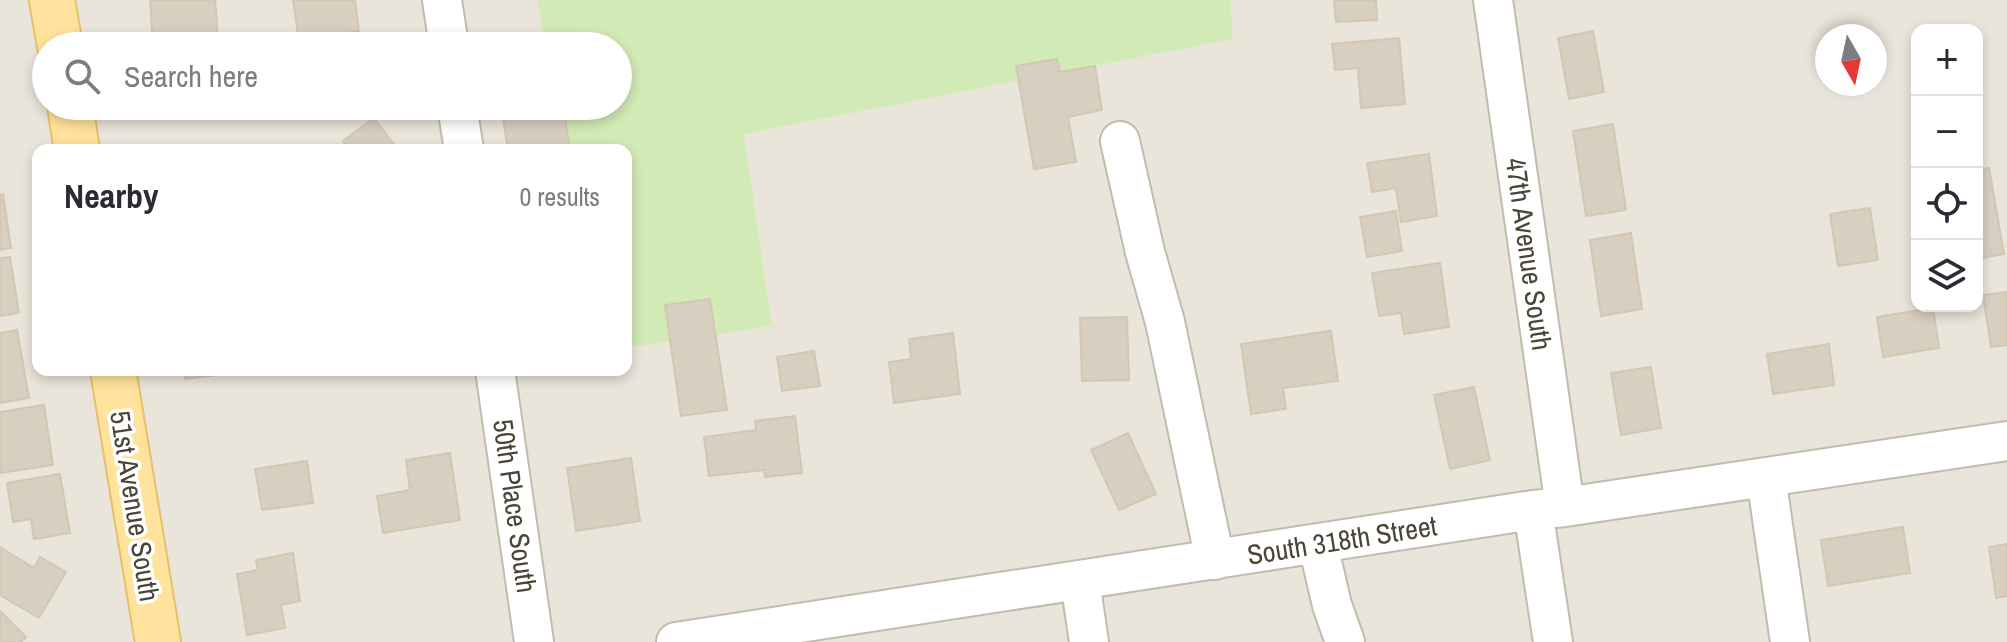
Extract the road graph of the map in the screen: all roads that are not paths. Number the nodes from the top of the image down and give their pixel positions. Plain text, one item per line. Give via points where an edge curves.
1 (52, 0) edge
2 (442, 0) edge
3 (1493, 0) edge
4 (58, 32) edge
5 (447, 32) edge
6 (72, 120) edge
7 (459, 120) edge
8 (1120, 141) dead end
9 (76, 144) edge
10 (463, 144) edge
11 (114, 376) edge
12 (496, 376) edge
13 (2007, 441) edge
14 (1766, 477) junction
15 (1549, 509) junction
16 (1318, 545) junction
17 (1215, 560) junction
18 (1080, 581) junction
19 (691, 641) edge
20 (158, 642) edge
21 (534, 642) edge
22 (1089, 642) edge
23 (1345, 642) edge
24 (1553, 642) edge
25 (1790, 642) edge

1 - 4 main road
2 - 5 street
3 - 15 street, 47th Avenue South
6 - 9 main road
7 - 10 street
8 - 17 street
11 - 20 main road, 51st Avenue South
12 - 21 street, 50th Place South
13 - 14 street, South 318th Street
14 - 15 street, South 318th Street
14 - 25 street
15 - 16 street, South 318th Street
15 - 24 street, 47th Avenue South
16 - 17 street, South 318th Street
16 - 23 street
17 - 18 street, South 318th Street
18 - 19 street, South 318th Street
18 - 22 street

